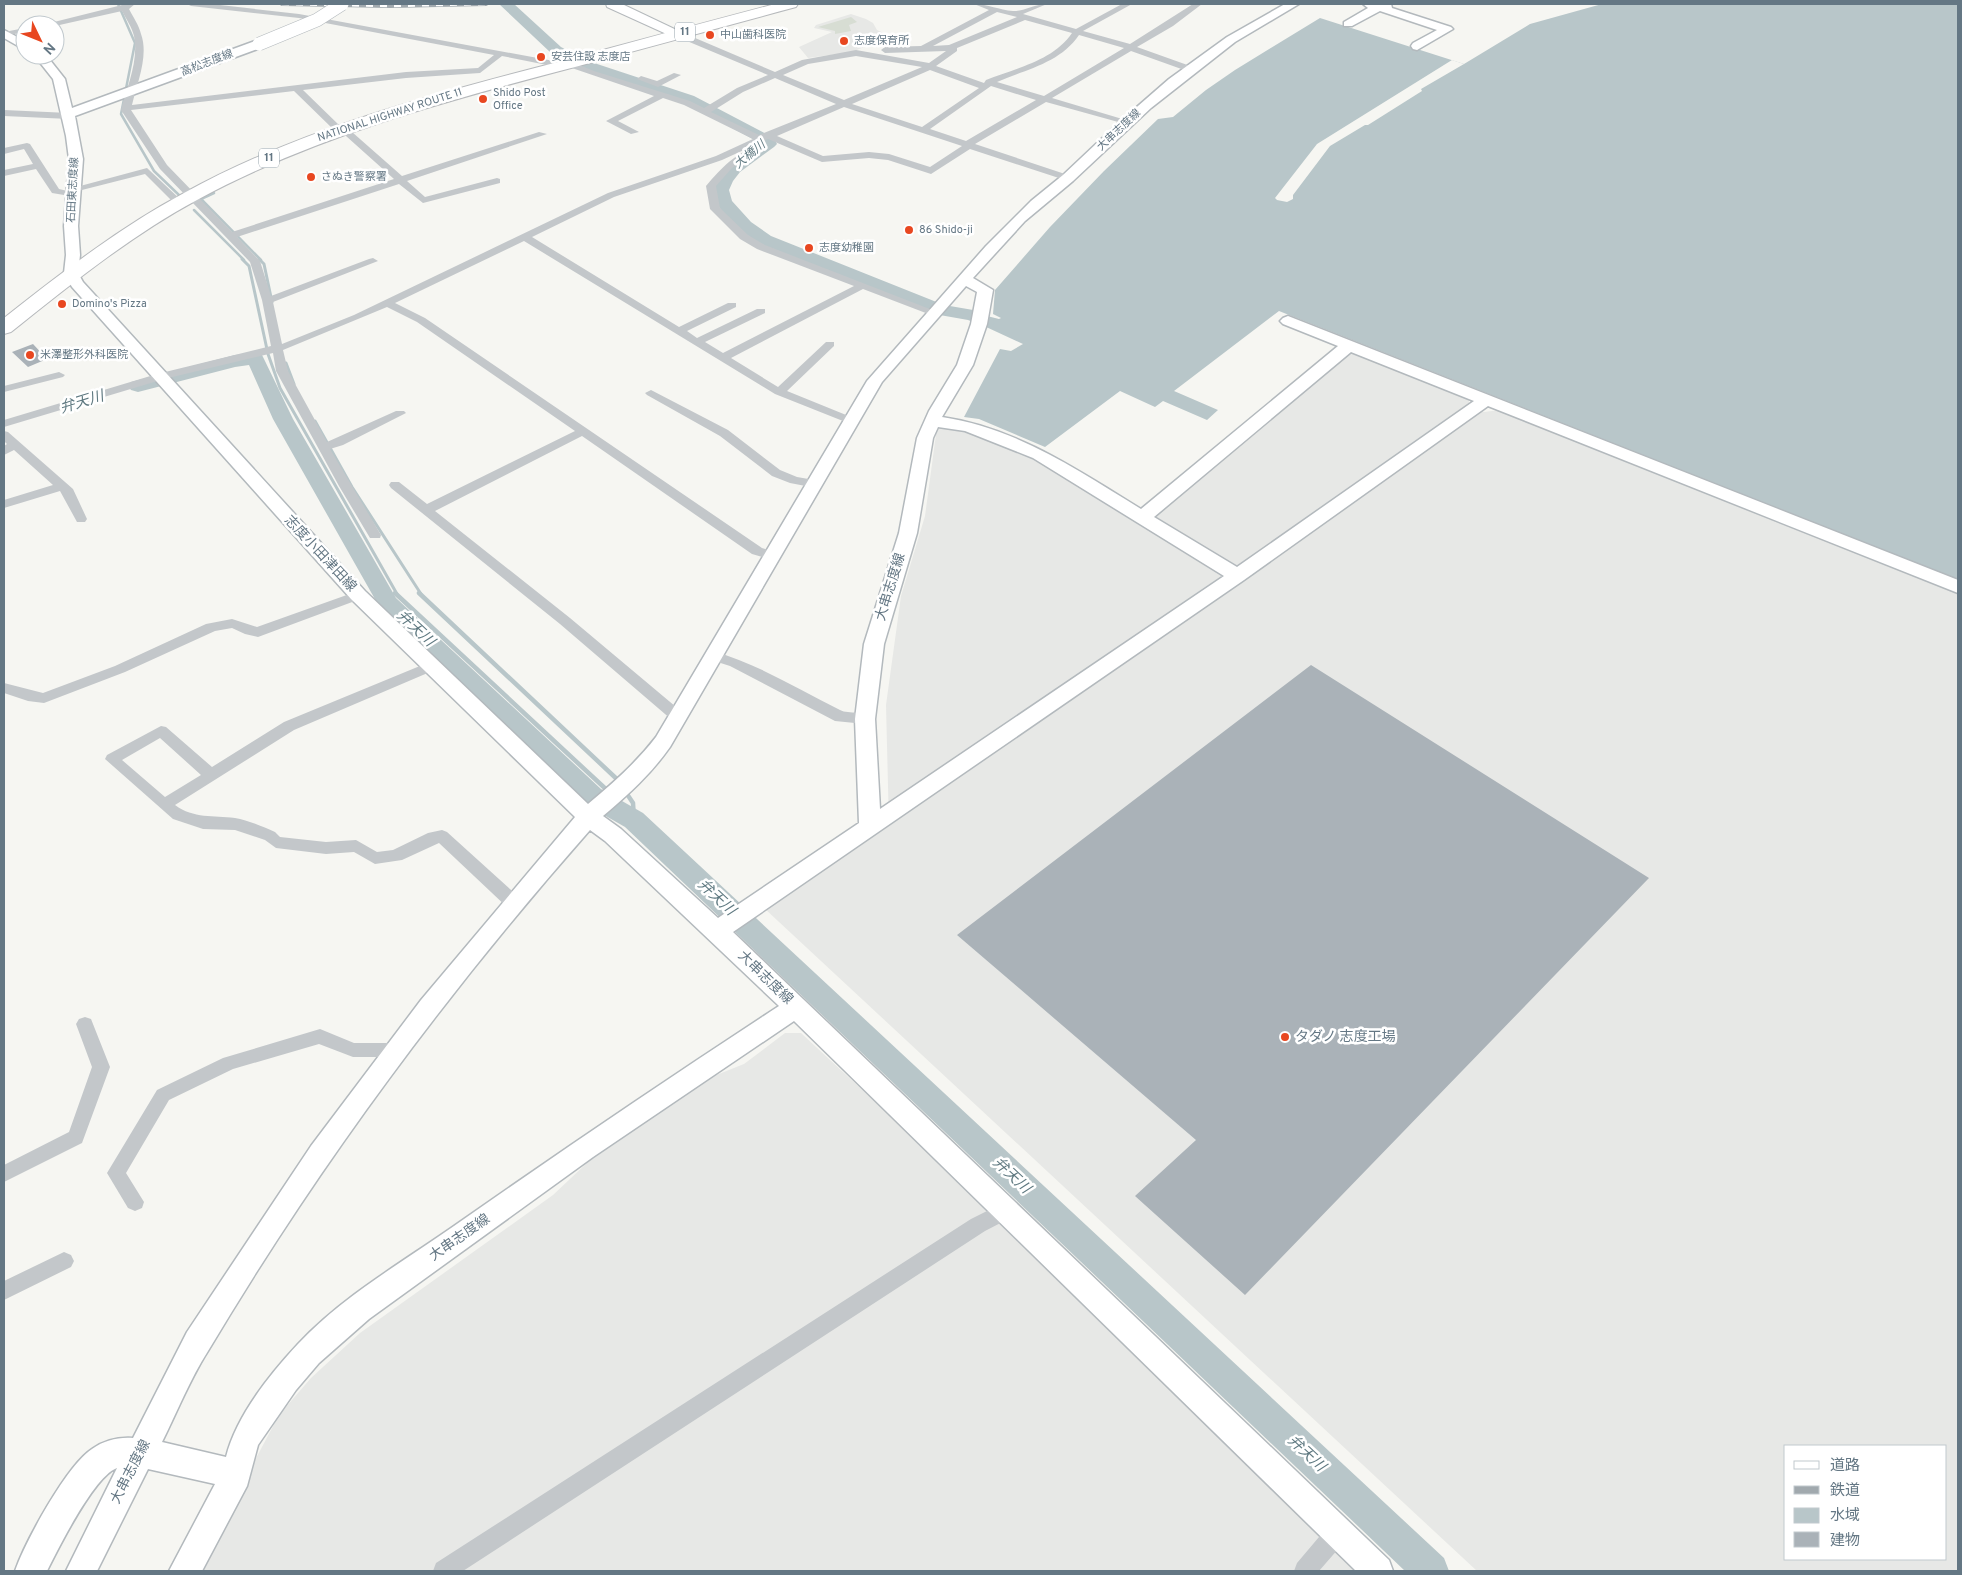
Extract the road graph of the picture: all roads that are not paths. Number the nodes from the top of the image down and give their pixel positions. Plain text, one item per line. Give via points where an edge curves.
1 (191, 4) edge
2 (342, 4) edge
3 (612, 4) edge
4 (790, 4) edge
5 (978, 4) edge
6 (1043, 4) edge
7 (1128, 4) edge
8 (1198, 4) edge
9 (1292, 4) edge
10 (1394, 4) edge
11 (1374, 5) edge
12 (128, 6) edge
13 (997, 9) junction
14 (1015, 14) junction
15 (1025, 17) junction
16 (65, 21) edge
17 (1348, 24) dead end
18 (1077, 32) junction
19 (4, 34) edge
20 (678, 34) junction
21 (15, 40) edge
22 (1417, 46) dead end
23 (1129, 47) junction
24 (922, 48) junction
25 (950, 48) junction
26 (501, 53) junction
27 (856, 53) junction
28 (570, 61) junction
29 (48, 65) edge
30 (931, 66) junction
31 (1190, 69) junction
32 (677, 75) dead end
33 (776, 75) junction
34 (987, 84) junction
35 (296, 88) junction
36 (132, 92) junction
37 (662, 95) junction
38 (1042, 99) junction
39 (845, 104) junction
40 (126, 108) junction
41 (706, 111) junction
42 (4, 113) edge
43 (68, 115) junction
44 (1126, 123) junction
45 (340, 130) junction
46 (923, 130) junction
47 (634, 132) dead end
48 (542, 134) dead end
49 (760, 139) junction
50 (967, 145) junction
51 (4, 151) edge
52 (40, 165) junction
53 (4, 173) edge
54 (1068, 178) junction
55 (404, 181) junction
56 (497, 182) dead end
57 (74, 192) junction
58 (185, 199) junction
59 (229, 236) junction
60 (525, 237) junction
61 (373, 261) dead end
62 (71, 273) junction
63 (964, 279) junction
64 (862, 286) junction
65 (267, 300) junction
66 (387, 303) junction
67 (732, 305) dead end
68 (937, 310) junction
69 (761, 311) dead end
70 (1288, 321) dead end
71 (4, 328) edge
72 (679, 331) junction
73 (697, 342) junction
74 (830, 344) dead end
75 (1348, 346) junction
76 (277, 350) junction
77 (723, 358) junction
78 (59, 375) dead end
79 (161, 376) junction
80 (4, 389) edge
81 (779, 392) junction
82 (651, 393) dead end
83 (1486, 400) junction
84 (4, 413) edge
85 (400, 413) dead end
86 (23, 417) junction
87 (852, 420) junction
88 (932, 421) junction
89 (4, 424) edge
90 (582, 432) junction
91 (4, 435) edge
92 (323, 447) junction
93 (9, 448) edge
94 (816, 484) junction
95 (395, 485) dead end
96 (62, 486) junction
97 (4, 504) edge
98 (426, 510) junction
99 (1143, 517) junction
100 (81, 520) dead end
101 (375, 535) dead end
102 (773, 556) junction
103 (1237, 576) junction
104 (1958, 587) edge
105 (358, 594) junction
106 (713, 656) junction
107 (432, 666) junction
108 (4, 688) edge
109 (677, 716) junction
110 (865, 720) junction
111 (211, 775) junction
112 (164, 804) junction
113 (588, 817) junction
114 (870, 825) junction
115 (515, 904) junction
116 (724, 926) junction
117 (796, 1008) junction
118 (85, 1024) dead end
119 (397, 1050) junction
120 (4, 1174) edge
121 (135, 1202) dead end
122 (1007, 1210) junction
123 (64, 1261) dead end
124 (4, 1291) edge
125 (140, 1452) junction
126 (236, 1475) junction
127 (1338, 1532) junction
128 (30, 1571) edge
129 (81, 1571) edge
130 (185, 1571) edge
131 (444, 1571) edge
132 (1305, 1571) edge
133 (1378, 1571) edge

1 - 26 street via 299,16
2 - 36 main road, 高松志度線, bridge via 317,20
3 - 20 main road
4 - 20 highway, NATIONAL HIGHWAY ROUTE 11 / 11
5 - 13 street
6 - 14 street
7 - 18 street
8 - 23 street
9 - 31 main road, 大串志度線
10 - 11 main road
11 - 17 main road
11 - 22 main road via 1447,28
12 - 16 street
12 - 36 street via 138,39
13 - 14 street
13 - 24 street
14 - 15 street
15 - 18 street
15 - 25 street
18 - 23 street
18 - 34 street via 1074,40 1062,50
19 - 21 main road
20 - 28 highway, NATIONAL HIGHWAY ROUTE 11 / 11
20 - 33 street
23 - 31 street
23 - 38 street
24 - 25 street
24 - 27 street
25 - 30 street via 954,49
26 - 28 street
26 - 35 street via 480,70 406,74
27 - 30 street
27 - 33 street via 812,60
28 - 32 street via 658,84
28 - 37 street
28 - 45 highway, NATIONAL HIGHWAY ROUTE 11 / 11 via 420,103
29 - 43 main road, 石田東志度線 via 59,79
30 - 34 street
30 - 39 street
31 - 44 main road, 大串志度線
33 - 39 street
33 - 41 street via 740,90
34 - 38 street
34 - 46 street
35 - 40 street
35 - 45 street
36 - 40 street
36 - 43 main road, 高松志度線
37 - 41 street
37 - 47 street via 611,121
38 - 44 street
38 - 50 street
39 - 46 street
39 - 49 street
40 - 58 street
41 - 49 street
42 - 43 street
43 - 57 main road, 石田東志度線 via 76,159
44 - 54 main road, 大串志度線
45 - 55 street
45 - 58 highway, NATIONAL HIGHWAY ROUTE 11 / 11 via 253,165
46 - 50 street
48 - 55 street
49 - 50 street via 822,159 869,155 889,157 931,171
49 - 60 street via 719,158 629,188
49 - 64 street via 760,146 729,166 711,186 716,209 744,237 761,247
50 - 54 street
51 - 52 street via 27,146
52 - 53 street
52 - 57 street via 55,190
54 - 63 main road, 大串志度線 via 1000,240
55 - 56 street via 423,200
55 - 59 street
57 - 58 street via 147,171
57 - 62 main road, 石田東志度線 via 70,226
58 - 59 street
58 - 62 highway, NATIONAL HIGHWAY ROUTE 11 / 11
59 - 65 street via 255,261
60 - 66 street
60 - 72 street
61 - 65 street
62 - 71 highway, NATIONAL HIGHWAY ROUTE 11 / 11
62 - 79 main road, 志度小田津田線 via 77,284
63 - 68 main road, 大串志度線
63 - 88 main road, 大串志度線 via 985,290 980,319 965,365
64 - 68 street
64 - 77 street
65 - 76 street
66 - 76 street
66 - 90 street via 421,320
67 - 72 street
68 - 87 main road, 大串志度線 via 890,361
69 - 73 street
70 - 75 main road
72 - 73 street
73 - 77 street
74 - 81 street
75 - 83 main road
75 - 99 main road
76 - 79 street
76 - 92 street via 282,371
77 - 81 street
78 - 80 street
79 - 86 street
79 - 105 main road, 志度小田津田線 via 312,547
81 - 87 street
82 - 94 street via 724,433 776,472
83 - 103 main road
83 - 104 main road
84 - 86 street
85 - 92 street
86 - 89 street
87 - 94 main road, 大串志度線
88 - 99 main road via 968,426 1039,454
88 - 110 main road, 大串志度線 via 925,438 908,533 874,644
90 - 98 street
90 - 102 street via 757,551
91 - 93 street
92 - 101 street
93 - 96 street
94 - 102 main road, 大串志度線
95 - 98 street
96 - 97 street
96 - 100 street via 74,499
98 - 109 street via 566,621
99 - 103 main road
102 - 106 main road, 大串志度線
103 - 114 main road
105 - 107 main road, 志度小田津田線
105 - 108 street via 258,632 248,632 238,625 226,623 211,627 120,669 44,698
106 - 109 main road, 大串志度線
106 - 110 street via 797,692 840,717
107 - 111 street via 289,726
107 - 113 main road, 志度小田津田線
109 - 113 main road, 大串志度線 via 650,760
110 - 114 main road, 大串志度線
111 - 112 street
111 - 112 street via 160,731 112,759
112 - 115 street via 178,815 203,823 236,824 270,836 276,842 326,848 356,846 375,858 396,856 428,839 442,836
113 - 115 main road, 大串志度線
113 - 116 main road, 大串志度線
114 - 116 main road
115 - 119 main road, 大串志度線
116 - 117 main road, 大串志度線
117 - 122 main road
117 - 126 main road, 大串志度線 via 649,1104 359,1309 309,1353 286,1380 245,1439
118 - 120 street via 101,1066 76,1137
119 - 121 street via 353,1050 320,1036 230,1063 163,1095 116,1173
119 - 125 main road, 大串志度線 via 320,1154 202,1334
122 - 127 main road
122 - 131 street via 978,1225
123 - 124 street
125 - 126 main road
125 - 128 main road via 110,1454 90,1471 66,1506
125 - 129 main road, 大串志度線
126 - 130 main road, 大串志度線
127 - 132 street
127 - 133 main road

